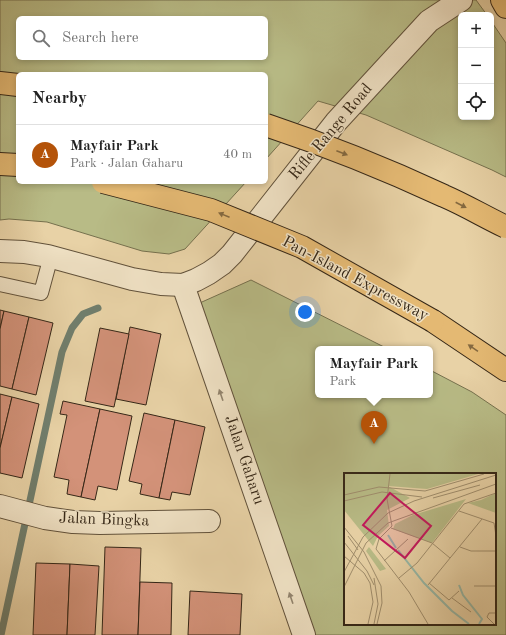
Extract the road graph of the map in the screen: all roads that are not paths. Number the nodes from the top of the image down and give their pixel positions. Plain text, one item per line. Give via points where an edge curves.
1 (461, 0) edge
2 (502, 0) edge
3 (506, 7) edge
4 (0, 83) edge
5 (16, 85) edge
6 (268, 126) edge
7 (0, 164) edge
8 (16, 165) edge
9 (111, 184) edge
10 (506, 227) edge
11 (0, 251) edge
12 (51, 256) junction
13 (0, 284) edge
14 (183, 285) junction
15 (506, 370) edge
16 (4, 508) edge
17 (209, 521) dead end
18 (304, 635) edge

1 - 14 street, Rifle Range Road via 429,22 336,122 232,254 209,273
2 - 3 highway
4 - 5 highway
6 -> 10 highway, bridge via 369,163
7 - 8 highway
15 -> 9 highway, Pan-Island Expressway, bridge via 433,321 302,247 211,210
11 - 12 street, Rifle Range Road
12 - 13 lane via 41,293
12 - 14 street, Rifle Range Road via 132,279
18 -> 14 street, Jalan Gaharu
16 - 17 street, Jalan Bingka via 74,522

